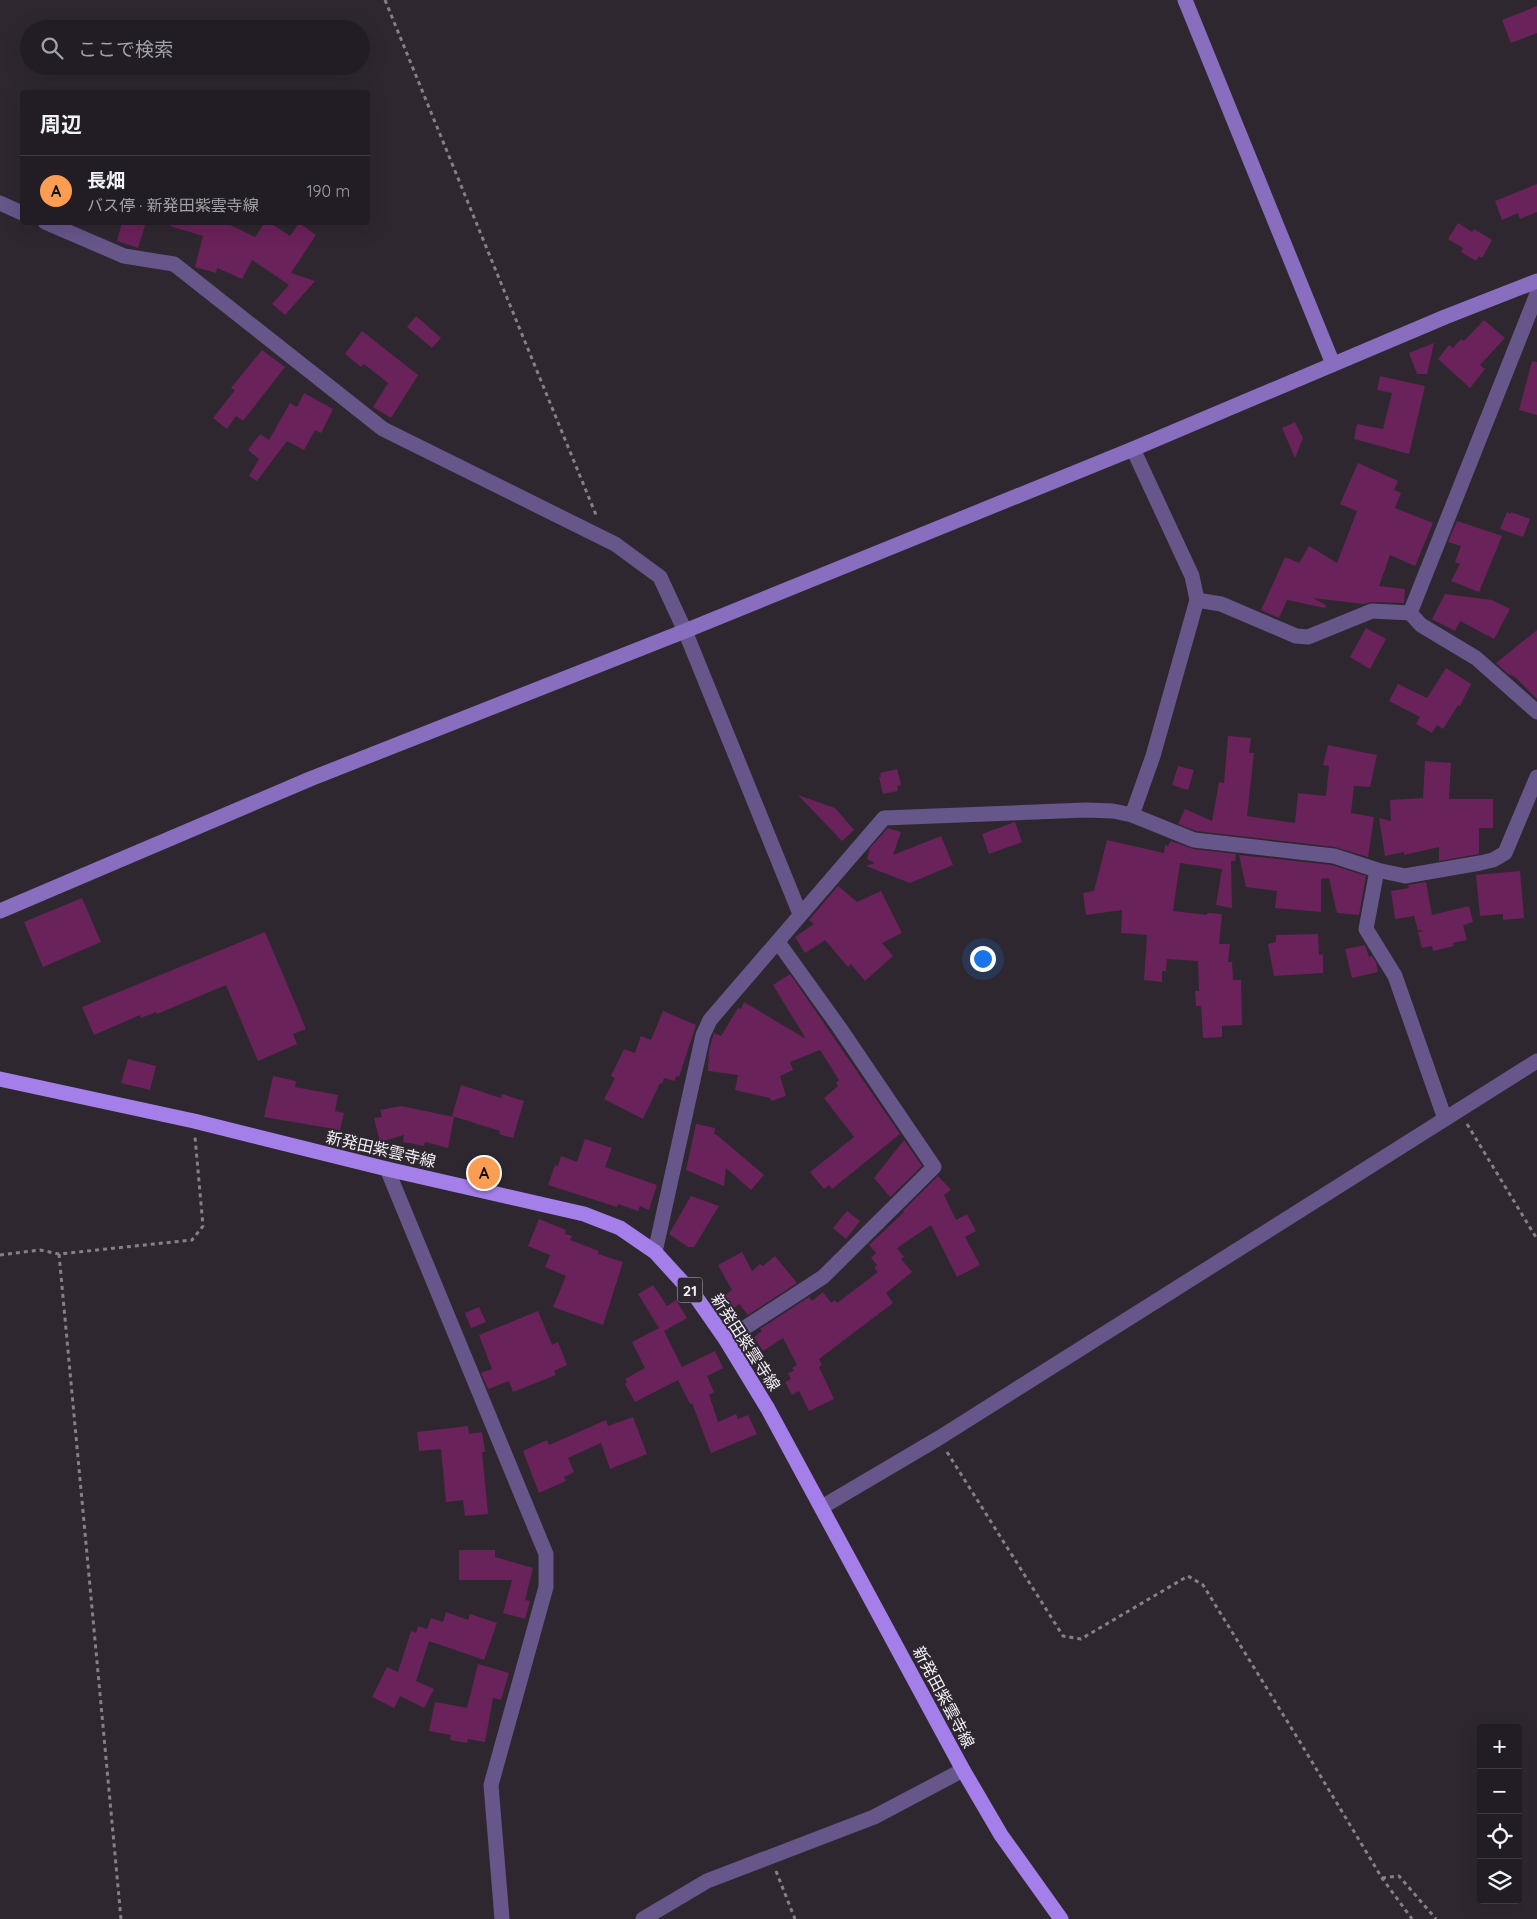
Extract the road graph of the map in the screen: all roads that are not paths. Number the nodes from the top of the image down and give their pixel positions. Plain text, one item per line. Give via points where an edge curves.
1 (1185, 0) edge
2 (0, 203) edge
3 (20, 212) edge
4 (52, 225) edge
5 (1537, 281) edge
6 (1537, 294) edge
7 (1333, 364) junction
8 (1133, 449) junction
9 (1197, 600) junction
10 (1410, 613) junction
11 (685, 631) junction
12 (1537, 712) edge
13 (1537, 777) edge
14 (1132, 814) junction
15 (1377, 870) junction
16 (0, 911) edge
17 (800, 914) junction
18 (778, 942) junction
19 (1537, 1061) edge
20 (0, 1079) edge
21 (1444, 1119) junction
22 (387, 1169) junction
23 (655, 1252) junction
24 (726, 1340) junction
25 (822, 1507) junction
26 (963, 1770) junction
27 (502, 1919) edge
28 (643, 1919) edge
29 (1061, 1919) edge

1 - 7 street
2 - 3 street
4 - 11 street via 124,256 174,264 383,429 615,544 660,577
5 - 7 street
6 - 10 street
7 - 8 street
8 - 9 street via 1192,576
8 - 11 street
9 - 10 street via 1221,604 1296,636 1308,638 1372,611
9 - 14 street via 1153,756
10 - 12 street via 1421,625 1476,658
11 - 16 street via 310,779
11 - 17 street
13 - 15 street via 1505,853 1493,860 1405,876
14 - 15 street via 1194,840 1334,856
14 - 17 street via 1086,810 884,818
15 - 21 street via 1366,929 1395,976
17 - 18 street
18 - 23 street via 710,1020 703,1035
18 - 24 street via 934,1168 823,1277
19 - 21 street
20 - 22 main road, 新発田紫雲寺線 / 21 via 194,1121
21 - 25 street via 939,1438
22 - 23 main road, 新発田紫雲寺線 / 21 via 584,1214 620,1228
22 - 27 street via 546,1554 546,1588 491,1785
23 - 24 main road, 新発田紫雲寺線 / 21 via 696,1296
24 - 25 main road, 新発田紫雲寺線 / 21
25 - 26 main road, 新発田紫雲寺線 / 21
26 - 28 street via 874,1817 707,1881
26 - 29 main road, 新発田紫雲寺線 / 21 via 1000,1835

